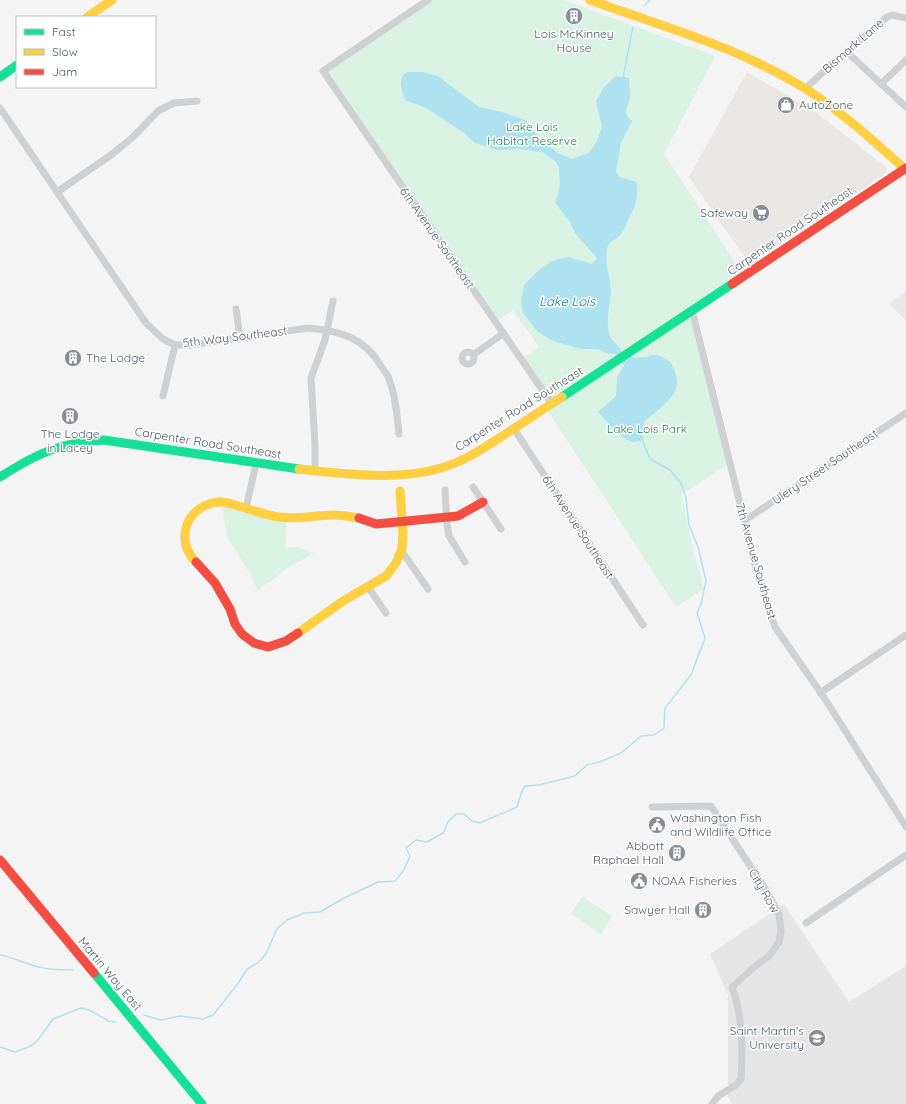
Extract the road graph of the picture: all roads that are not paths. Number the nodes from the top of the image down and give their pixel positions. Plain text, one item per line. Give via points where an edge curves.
1 (112, 0) edge
2 (428, 0) edge
3 (590, 0) edge
4 (88, 16) edge
5 (906, 18) edge
6 (847, 52) junction
7 (906, 60) edge
8 (16, 66) edge
9 (0, 77) edge
10 (881, 84) junction
11 (805, 89) junction
12 (196, 101) dead end
13 (906, 107) edge
14 (0, 108) edge
15 (906, 169) edge
16 (56, 192) junction
17 (333, 301) dead end
18 (236, 309) dead end
19 (692, 310) junction
20 (327, 330) junction
21 (504, 333) junction
22 (240, 338) junction
23 (175, 345) junction
24 (473, 355) dead end
25 (163, 396) dead end
26 (552, 404) junction
27 (906, 414) edge
28 (514, 428) junction
29 (399, 434) dead end
30 (256, 464) junction
31 (316, 472) junction
32 (0, 477) edge
33 (473, 487) dead end
34 (445, 490) dead end
35 (400, 491) dead end
36 (483, 502) junction
37 (246, 508) junction
38 (447, 517) junction
39 (744, 521) junction
40 (403, 522) junction
41 (501, 529) dead end
42 (401, 550) junction
43 (465, 562) dead end
44 (368, 587) junction
45 (428, 589) dead end
46 (386, 613) dead end
47 (643, 625) dead end
48 (906, 635) edge
49 (820, 692) junction
50 (652, 807) dead end
51 (906, 826) edge
52 (906, 855) edge
53 (0, 860) edge
54 (806, 923) dead end
55 (202, 1104) edge
56 (712, 1104) edge

1 - 4 main road
2 - 21 street, 6th Avenue Southeast via 322,71
3 - 11 main road via 726,49
5 - 6 street, Bismark Lane via 892,15 887,17
6 - 10 street
6 - 11 street, Bismark Lane
7 - 10 street
8 - 9 main road
10 - 13 street
11 - 15 main road via 846,117
12 - 16 street via 174,103 158,111 111,155
14 - 16 street, 5th Way Southeast
15 - 19 main road, Carpenter Road Southeast
16 - 23 street, 5th Way Southeast via 146,323 163,339
17 - 20 street
18 - 22 street
19 - 26 main road, Carpenter Road Southeast
19 - 39 street, 7th Avenue Southeast
20 - 22 street, 5th Way Southeast via 308,328
20 - 29 street, 5th Way Southeast via 365,345 378,361 389,379
20 - 31 street via 311,378
21 - 24 street
21 - 26 street, 6th Avenue Southeast
22 - 23 street, 5th Way Southeast
23 - 25 street
26 - 28 main road, Carpenter Road Southeast
27 - 39 street, Ulery Street Southeast
28 - 31 main road, Carpenter Road Southeast via 458,462 418,474 402,476
28 - 47 street, 6th Avenue Southeast
30 - 31 main road, Carpenter Road Southeast
30 - 32 main road, Carpenter Road Southeast via 104,440 84,441 42,452
30 - 37 street
33 - 36 street
34 - 38 street
35 - 40 main road
36 - 38 main road via 458,516
36 - 41 street
37 - 40 main road via 287,518 334,515 360,518 376,524
37 - 44 main road via 222,502 199,509 189,521 185,541 188,554 215,582 235,624 242,634 254,643 268,647 286,641
38 - 40 main road
38 - 43 street via 449,536
39 - 49 street, 7th Avenue Southeast via 775,627
40 - 42 main road
42 - 44 main road via 396,563 386,576
42 - 45 street
44 - 46 street
48 - 49 street
49 - 51 street, 7th Avenue Southeast
50 - 56 street, City Row via 712,806 779,914 779,942 769,956 732,987 741,1023 742,1068 739,1083 718,1096
52 - 54 street
53 - 55 main road, Martin Way East

